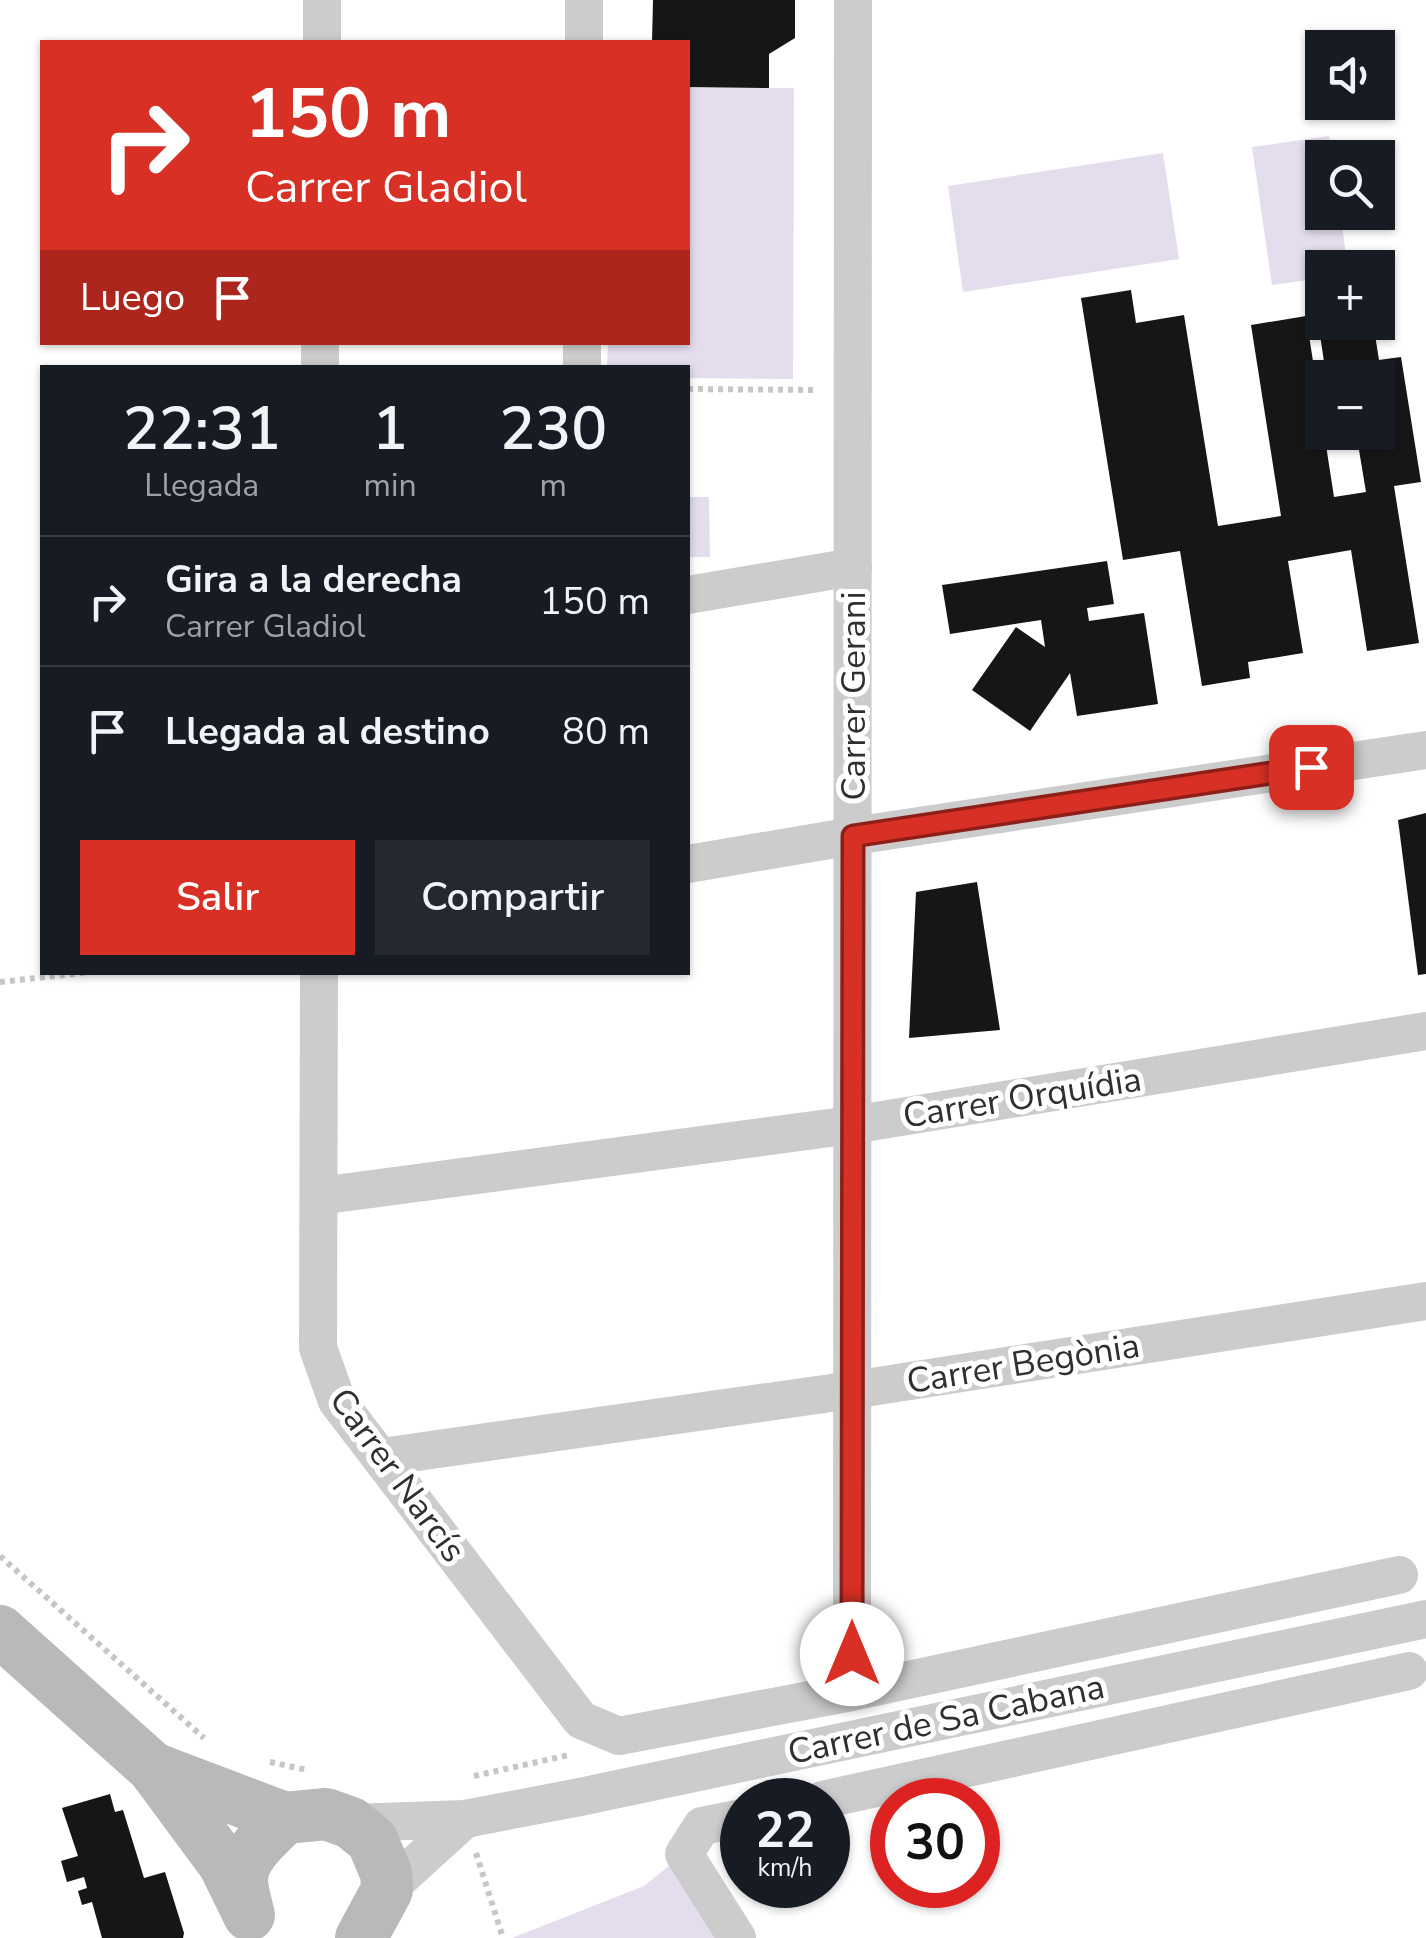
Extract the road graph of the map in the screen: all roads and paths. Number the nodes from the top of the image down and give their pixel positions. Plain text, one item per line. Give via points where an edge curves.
1 (322, 0) edge
2 (584, 0) edge
3 (853, 0) edge
4 (322, 40) edge
5 (580, 40) edge
6 (690, 388) edge
7 (853, 391) junction
8 (853, 567) junction
9 (690, 595) edge
10 (1426, 750) edge
11 (853, 836) junction
12 (690, 864) edge
13 (64, 975) edge
14 (319, 975) edge
15 (0, 982) edge
16 (1426, 1031) edge
17 (852, 1125) junction
18 (319, 1196) junction
19 (1426, 1300) edge
20 (852, 1390) junction
21 (382, 1458) junction
22 (0, 1556) edge
23 (1413, 1563) edge
24 (1408, 1621) edge
25 (0, 1631) edge
26 (1418, 1674) edge
27 (852, 1692) junction
28 (204, 1738) dead end
29 (570, 1755) dead end
30 (253, 1758) dead end
31 (154, 1768) junction
32 (321, 1772) dead end
33 (473, 1776) dead end
34 (850, 1794) edge
35 (285, 1818) junction
36 (465, 1818) junction
37 (720, 1822) edge
38 (351, 1823) junction
39 (388, 1890) junction
40 (259, 1931) edge
41 (361, 1938) edge
42 (503, 1938) edge
43 (737, 1938) edge

1 - 4 street
2 - 5 street
3 - 7 street, Carrer Gerani
6 - 7 path
7 - 8 street, Carrer Gerani
8 - 9 street
8 - 11 street, Carrer Gerani
10 - 11 street
11 - 12 street
11 - 17 street, Carrer Gerani
13 - 15 path
14 - 18 street, Carrer Narcís
16 - 17 street, Carrer Orquídia
17 - 18 street, Carrer Orquídia
17 - 20 street, Carrer Gerani
18 - 21 street, Carrer Narcís via 318,1348 337,1400
19 - 20 street, Carrer Begònia
20 - 21 street, Carrer Begònia
20 - 27 street, Carrer Gerani
21 - 27 street, Carrer Narcís via 580,1720 619,1736
22 - 28 path
23 - 24 street
23 - 27 street
24 - 26 street
24 - 36 street, Carrer de Sa Cabana
25 - 31 street
26 - 34 street
29 - 33 path
30 - 32 path
31 - 35 street
31 - 40 street via 224,1864
35 - 38 street via 326,1814
35 - 40 street via 256,1848 242,1878
36 - 38 street, Carrer de Sa Cabana
36 - 39 street
36 - 42 path
37 - 43 street via 702,1826 684,1854
38 - 39 street via 372,1840
39 - 41 street

